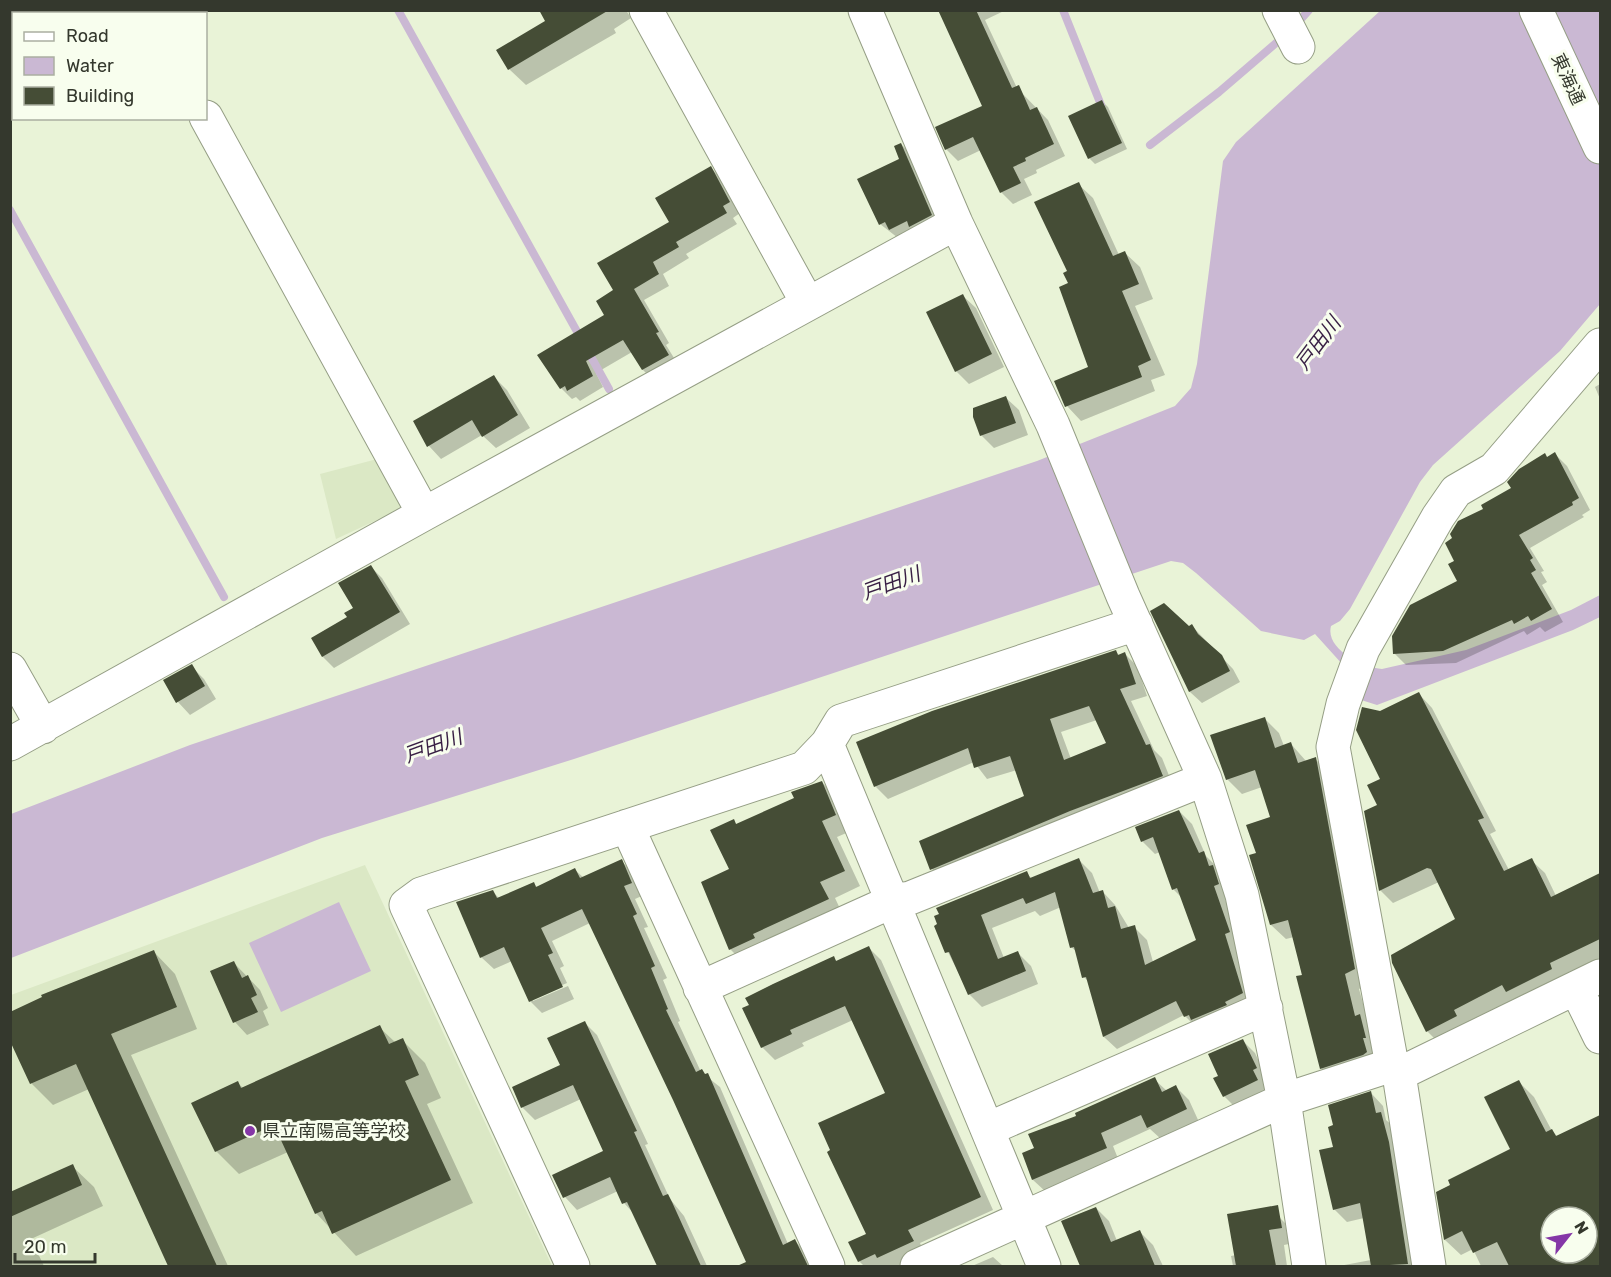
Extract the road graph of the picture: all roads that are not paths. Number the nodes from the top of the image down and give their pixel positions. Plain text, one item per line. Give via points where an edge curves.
1 (646, 10) edge
2 (865, 10) edge
3 (1280, 10) edge
4 (1536, 10) edge
5 (1298, 47) dead end
6 (207, 119) edge
7 (1600, 147) edge
8 (956, 223) junction
9 (808, 304) junction
10 (1600, 345) edge
11 (424, 514) junction
12 (1136, 624) junction
13 (10, 669) edge
14 (43, 727) junction
15 (10, 744) edge
16 (827, 744) junction
17 (1205, 779) junction
18 (627, 826) junction
19 (893, 901) junction
20 (1588, 982) edge
21 (700, 988) junction
22 (1266, 1008) junction
23 (1600, 1037) edge
24 (1395, 1070) junction
25 (1284, 1100) junction
26 (988, 1129) junction
27 (1024, 1217) junction
28 (573, 1266) edge
29 (828, 1266) edge
30 (917, 1266) edge
31 (1044, 1266) edge
32 (1309, 1266) edge
33 (1430, 1266) edge

1 - 9 street
2 - 8 street
3 - 5 street
4 - 7 street, 東海通
6 - 11 street
8 - 9 street
8 - 12 street via 1056,433
9 - 11 street
10 - 24 street via 1494,469 1456,491 1432,527 1355,670 1333,747
11 - 14 street
12 - 16 street via 841,720
12 - 17 street
13 - 14 street
14 - 15 street
16 - 18 street via 804,768
16 - 19 street
17 - 19 street via 910,898
17 - 22 street via 1242,895
18 - 21 street
18 - 28 street via 421,894 406,905
19 - 21 street
19 - 26 street
20 - 23 street
20 - 24 street
21 - 29 street
22 - 25 street
22 - 26 street
24 - 25 street
24 - 33 street
25 - 27 street
25 - 32 street
26 - 27 street
27 - 30 street
27 - 31 street

